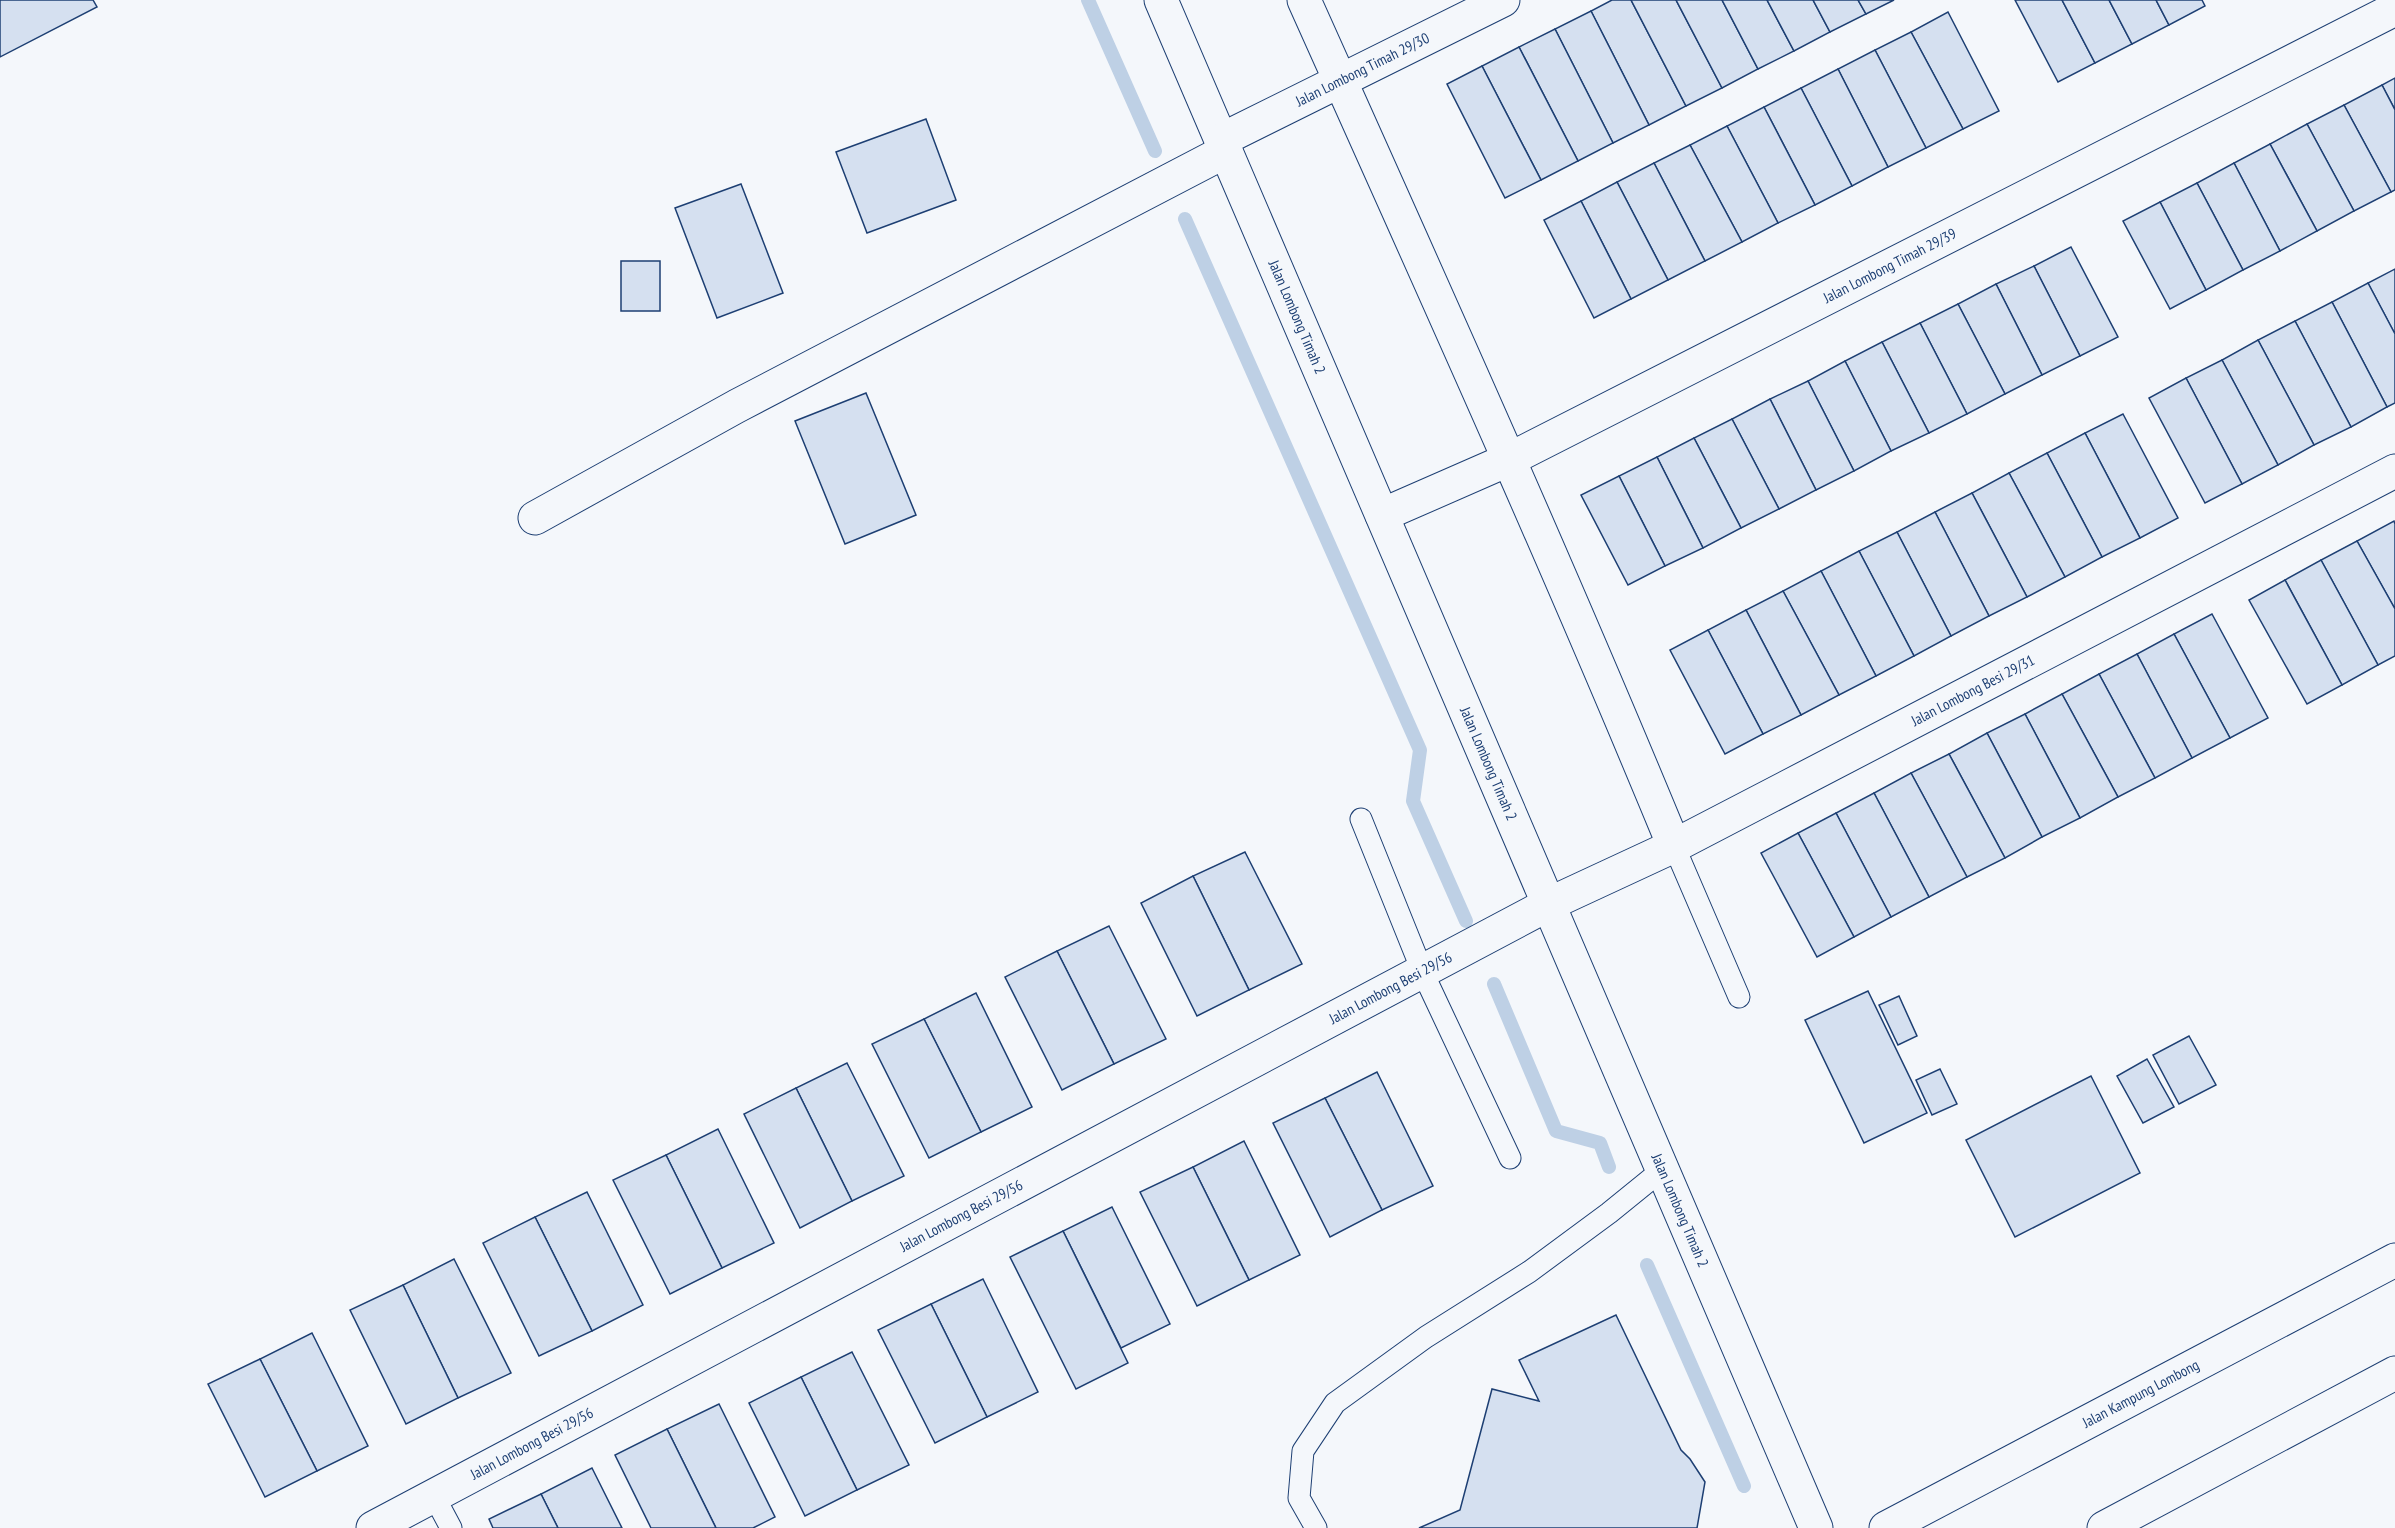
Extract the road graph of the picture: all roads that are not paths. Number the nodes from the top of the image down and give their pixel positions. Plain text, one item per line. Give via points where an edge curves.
1 (1161, 0) edge
2 (1304, 0) edge
3 (1503, 0) edge
4 (2395, 9) edge
5 (1341, 82) junction
6 (1224, 146) junction
7 (1510, 459) junction
8 (2395, 471) edge
9 (1382, 515) junction
10 (535, 518) dead end
11 (1361, 819) dead end
12 (1674, 846) junction
13 (1549, 904) junction
14 (1423, 973) junction
15 (1740, 997) dead end
16 (1510, 1158) dead end
17 (1662, 1170) junction
18 (2395, 1260) edge
19 (2395, 1373) edge
20 (434, 1496) junction
21 (373, 1528) edge
22 (450, 1528) edge
23 (1316, 1528) edge
24 (1816, 1528) edge
25 (1886, 1528) edge
26 (2104, 1528) edge

1 - 6 street, Jalan Lombong Timah 2
2 - 5 street
3 - 5 street, Jalan Lombong Timah 29/30
4 - 7 street, Jalan Lombong Timah 29/39
5 - 6 street, Jalan Lombong Timah 29/30
5 - 7 street
6 - 9 street, Jalan Lombong Timah 2
6 - 10 street, Jalan Lombong Timah 29/30 via 737,405
7 - 9 street, Jalan Lombong Timah 29/39
7 - 12 street
8 - 12 street, Jalan Lombong Besi 29/31
9 - 13 street, Jalan Lombong Timah 2
11 - 14 lane
12 - 13 street, Jalan Lombong Besi 29/31
12 - 15 lane
13 - 14 street, Jalan Lombong Besi 29/56
13 - 17 street, Jalan Lombong Timah 2
14 - 16 lane
14 - 20 street, Jalan Lombong Besi 29/56
17 - 23 lane via 1528,1272 1426,1337 1335,1403 1303,1451 1299,1498
17 - 24 street, Jalan Lombong Timah 2
18 - 25 street, Jalan Kampung Lombong
19 - 26 street
20 - 21 street, Jalan Lombong Besi 29/56
20 - 22 lane

